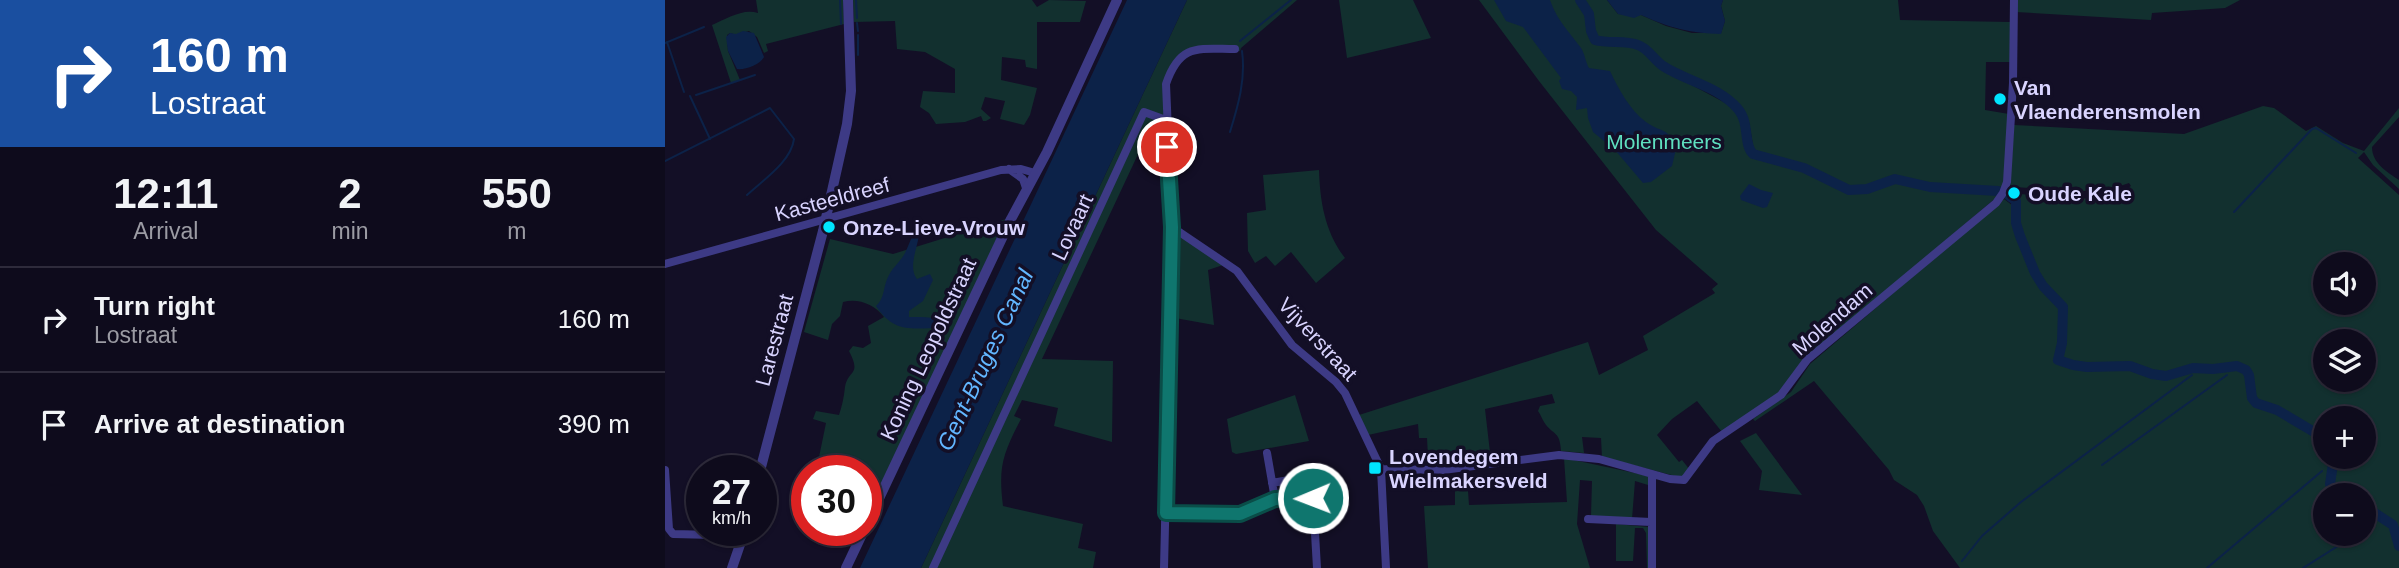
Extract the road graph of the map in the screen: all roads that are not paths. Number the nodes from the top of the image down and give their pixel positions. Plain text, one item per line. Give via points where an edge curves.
1 (848, 0) edge
2 (1117, 0) edge
3 (2014, 0) edge
4 (1235, 49) dead end
5 (1166, 120) junction
6 (1009, 169) junction
7 (1035, 173) junction
8 (1026, 188) junction
9 (826, 219) junction
10 (1172, 227) junction
11 (665, 264) edge
12 (1267, 453) dead end
13 (764, 455) edge
14 (1381, 469) junction
15 (665, 470) edge
16 (1652, 474) junction
17 (1272, 483) junction
18 (882, 492) edge
19 (1313, 498) junction
20 (1275, 499) junction
21 (1166, 513) junction
22 (1588, 519) dead end
23 (1651, 522) junction
24 (686, 535) edge
25 (740, 546) edge
26 (856, 546) edge
27 (732, 568) edge
28 (846, 568) edge
29 (933, 568) edge
30 (1164, 568) edge
31 (1317, 568) edge
32 (1386, 568) edge
33 (1652, 568) edge

1 - 9 street, Larestraat via 851,91
2 - 7 street, Koning Leopoldstraat
3 - 16 street, Molendam via 2013,83 2003,193 1807,360 1781,395 1713,441 1684,480
4 - 5 street via 1196,48 1183,54 1166,84
5 - 10 street
5 - 29 street, Lovaart via 1144,112
6 - 7 street, Kasteeldreef
6 - 8 street via 1023,179
6 - 9 street, Kasteeldreef
7 - 8 street, Koning Leopoldstraat
8 - 18 street, Koning Leopoldstraat
9 - 11 street, Kasteeldreef
9 - 13 street, Larestraat
10 - 14 street, Vijverstraat via 1237,271 1292,345 1336,382
10 - 21 street
12 - 17 street
14 - 16 street via 1443,470 1559,455 1599,459
14 - 32 street
15 - 24 street via 669,529
16 - 23 street
17 - 19 street via 1305,477 1312,480
17 - 20 street
19 - 20 street
19 - 31 street
20 - 21 street via 1240,514
21 - 30 street
22 - 23 street
23 - 33 street
25 - 27 street
26 - 28 street, Koning Leopoldstraat

